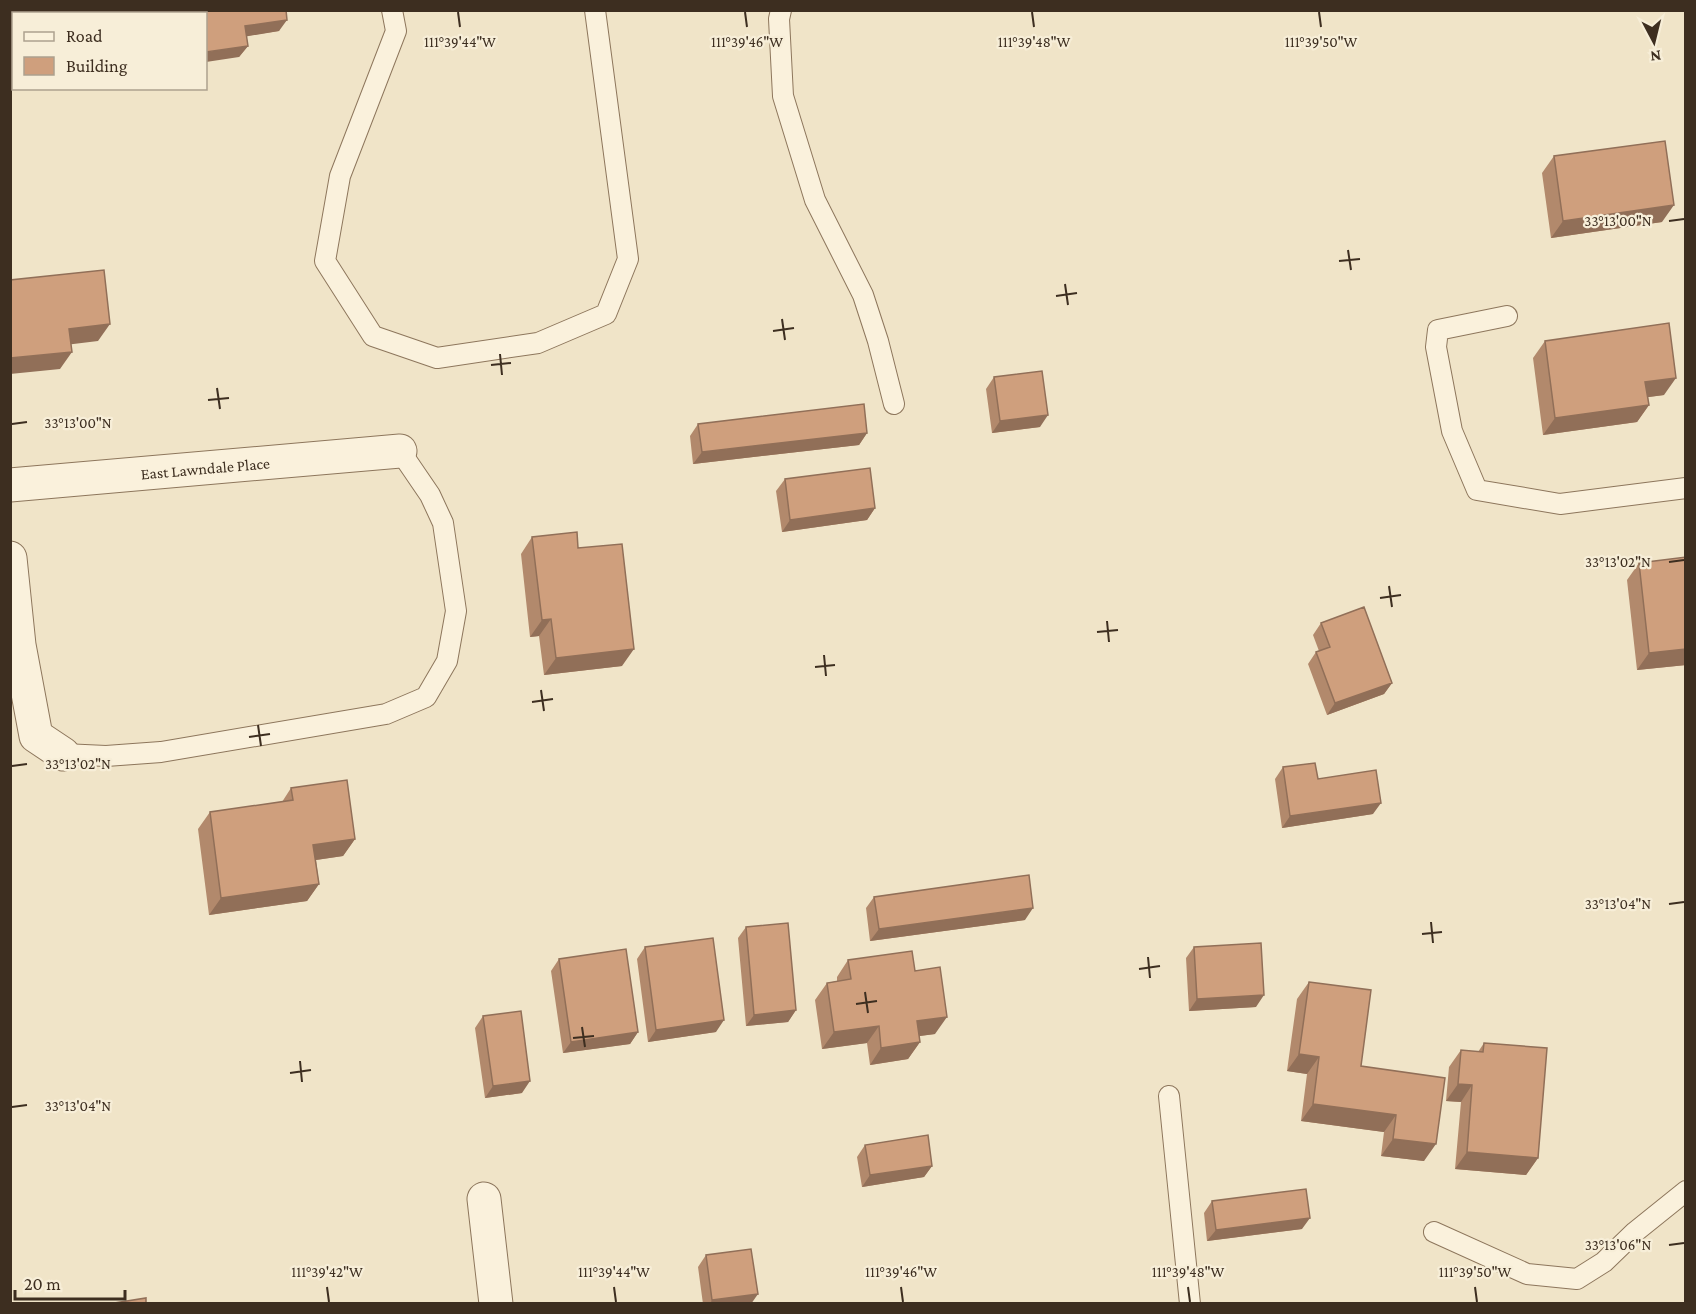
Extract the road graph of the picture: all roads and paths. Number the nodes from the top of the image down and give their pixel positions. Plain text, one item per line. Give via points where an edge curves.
1 (392, 10) edge
2 (596, 10) edge
3 (781, 10) edge
4 (1507, 316) dead end
5 (894, 404) dead end
6 (400, 451) joint
7 (10, 485) edge
8 (1686, 488) edge
9 (10, 558) edge
10 (63, 754) joint
11 (1169, 1096) dead end
12 (1686, 1191) edge
13 (483, 1199) dead end
14 (1434, 1232) dead end
15 (496, 1304) edge
16 (1190, 1304) edge

1 - 2 lane via 396,31 340,176 326,261 374,336 437,358 538,343 606,314 628,259
3 - 5 lane via 783,96 815,200 863,295
4 - 8 lane via 1438,330 1436,347 1452,431 1477,490 1560,504
6 - 7 street, East Lawndale Place
6 - 10 lane via 430,495 443,523 456,611 447,661 426,697 386,714 161,752
9 - 10 street via 19,645 36,736
11 - 16 lane
12 - 14 lane via 1604,1262 1577,1279 1527,1274
13 - 15 street

